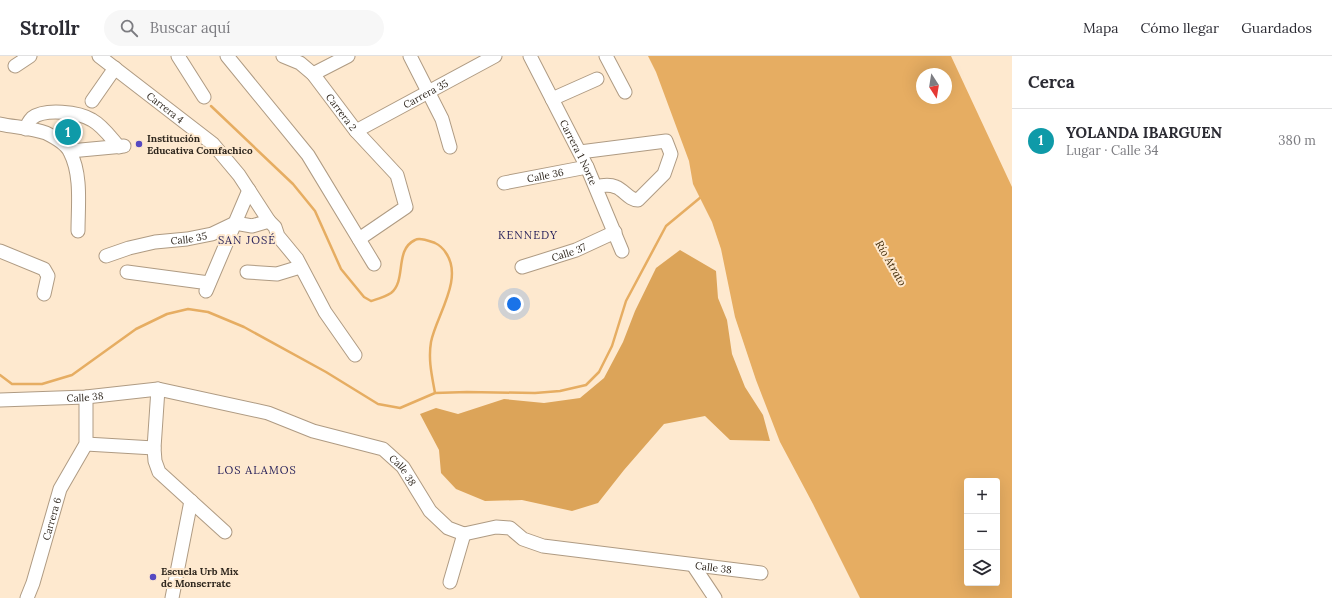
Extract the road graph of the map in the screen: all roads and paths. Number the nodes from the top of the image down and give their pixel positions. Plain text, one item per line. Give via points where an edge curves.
1 (30, 56) edge
2 (99, 56) edge
3 (178, 56) edge
4 (227, 56) edge
5 (283, 56) edge
6 (348, 56) edge
7 (410, 56) edge
8 (495, 56) edge
9 (530, 56) edge
10 (606, 56) edge
11 (15, 66) dead end
12 (115, 68) junction
13 (313, 74) junction
14 (597, 79) dead end
15 (429, 91) junction
16 (624, 92) dead end
17 (204, 97) dead end
18 (552, 99) junction
19 (92, 100) dead end
20 (0, 124) edge
21 (26, 129) junction
22 (356, 131) junction
23 (450, 147) dead end
24 (70, 150) junction
25 (580, 152) junction
26 (587, 167) junction
27 (504, 183) dead end
28 (596, 187) junction
29 (249, 190) junction
30 (269, 221) junction
31 (235, 224) junction
32 (78, 231) dead end
33 (615, 232) junction
34 (359, 239) junction
35 (0, 250) edge
36 (622, 251) dead end
37 (106, 256) dead end
38 (374, 264) dead end
39 (300, 267) junction
40 (522, 267) dead end
41 (127, 272) dead end
42 (247, 272) dead end
43 (44, 294) dead end
44 (355, 354) dead end
45 (158, 389) junction
46 (86, 397) junction
47 (0, 400) edge
48 (86, 444) junction
49 (154, 448) junction
50 (191, 501) junction
51 (225, 532) dead end
52 (464, 534) junction
53 (693, 566) junction
54 (761, 573) dead end
55 (450, 582) dead end
56 (27, 598) edge
57 (172, 598) edge
58 (715, 598) edge

1 - 11 street
2 - 12 street, Carrera 4
3 - 17 street
4 - 34 street via 308,154
5 - 13 street, Carrera 2 via 300,63
6 - 13 street
7 - 15 street
8 - 15 street, Carrera 35
9 - 18 street, Carrera 1 Norte
10 - 16 street
12 - 19 street
12 - 29 street, Carrera 4 via 213,144
13 - 22 street, Carrera 2
14 - 18 street
15 - 22 street, Carrera 35
15 - 23 street via 442,119
18 - 25 street, Carrera 1 Norte
20 - 21 street
21 - 24 street via 44,133 60,141
21 - 24 street via 30,119 45,112 77,115 92,120 123,147
22 - 34 street, Carrera 2 via 397,175 406,207
24 - 32 street via 78,183
25 - 26 street, Carrera 1 Norte
25 - 28 street via 666,141 670,154 664,174 638,200 634,200 617,187
26 - 27 street, Calle 36
26 - 28 street, Carrera 1 Norte
28 - 33 street, Carrera 1 Norte
29 - 30 street, Carrera 4
29 - 31 street
30 - 31 street, Calle 35 via 252,226
30 - 39 street, Carrera 4
31 - 37 street, Calle 35 via 212,234 142,245
31 - 41 street via 207,287
33 - 36 street, Carrera 1 Norte
33 - 40 street, Calle 37 via 576,250
34 - 38 street
35 - 43 street via 44,269 48,276
39 - 42 street via 277,274
39 - 44 street, Carrera 4 via 324,312
45 - 46 street, Calle 38
45 - 49 street
45 - 52 street, Calle 38 via 268,413 313,431 383,449 403,467 430,511 448,528
46 - 47 street, Calle 38
46 - 48 street
48 - 49 street
48 - 56 street, Carrera 6 via 60,489
49 - 50 street via 159,472
50 - 51 street
50 - 57 street
52 - 53 street, Calle 38 via 496,527 510,528 523,539 543,546
52 - 55 street
53 - 54 street, Calle 38
53 - 58 street

